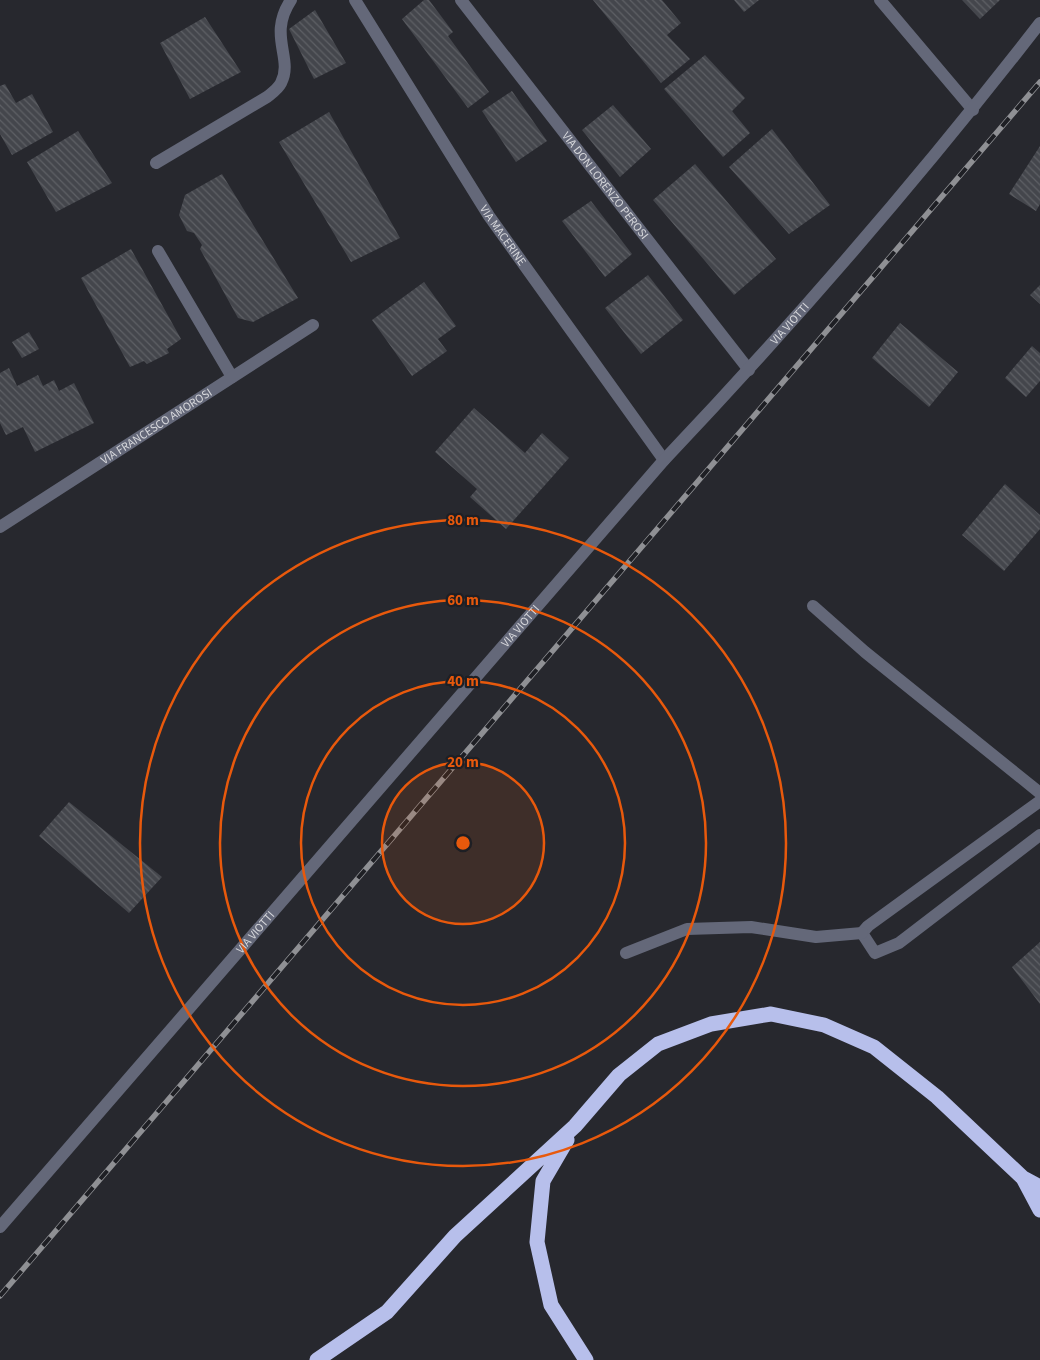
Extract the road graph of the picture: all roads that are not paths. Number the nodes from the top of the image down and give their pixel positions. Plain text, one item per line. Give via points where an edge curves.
1 (291, 0) edge
2 (355, 0) edge
3 (461, 0) edge
4 (880, 0) edge
5 (1040, 23) edge
6 (972, 110) junction
7 (156, 163) dead end
8 (158, 251) dead end
9 (313, 325) dead end
10 (749, 370) junction
11 (232, 378) junction
12 (664, 460) junction
13 (0, 527) edge
14 (813, 606) dead end
15 (1040, 793) edge
16 (1040, 801) edge
17 (1040, 835) edge
18 (862, 933) junction
19 (626, 953) dead end
20 (575, 1126) junction
21 (1023, 1178) junction
22 (1040, 1187) edge
23 (1040, 1210) edge
24 (0, 1228) edge
25 (317, 1360) edge
26 (586, 1360) edge

1 - 7 street via 279,31 284,72 281,83 267,97
2 - 12 street, VIA MACERINE via 489,216
3 - 10 street, VIA DON LORENZO PEROSI
4 - 6 street
5 - 6 street, VIA VIOTTI
6 - 10 street, VIA VIOTTI
8 - 11 street
9 - 11 street, VIA FRANCESCO AMOROSI
10 - 12 street, VIA VIOTTI
11 - 13 street, VIA FRANCESCO AMOROSI
12 - 24 street, VIA VIOTTI
14 - 15 street via 864,652
16 - 18 street
17 - 18 street via 899,943 875,953
18 - 19 street via 816,937 751,927 687,929
20 - 21 highway via 619,1075 658,1044 710,1024 771,1014 824,1025 874,1047 937,1096
20 - 25 highway via 455,1236 387,1312
20 - 26 highway via 543,1180 537,1242 551,1305
21 - 22 highway
21 - 23 highway

